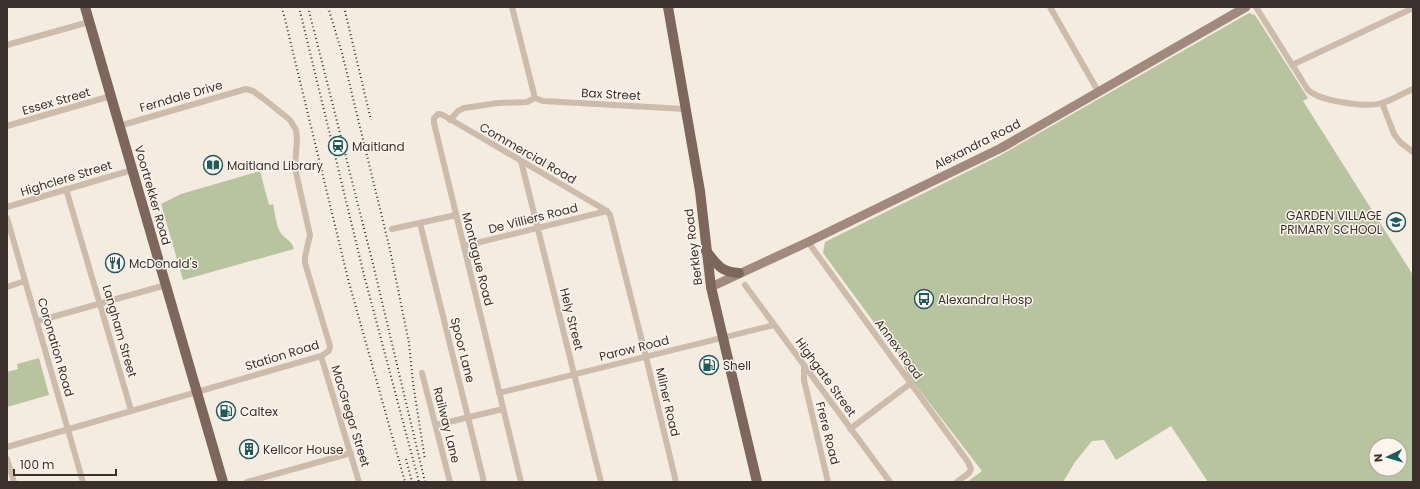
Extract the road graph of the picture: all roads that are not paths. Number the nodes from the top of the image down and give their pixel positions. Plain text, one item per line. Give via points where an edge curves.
1 (85, 7) edge
2 (512, 7) edge
3 (668, 7) edge
4 (1050, 7) edge
5 (1246, 7) edge
6 (1256, 7) edge
7 (1413, 8) edge
8 (89, 22) junction
9 (7, 45) edge
10 (1292, 65) junction
11 (248, 89) joint
12 (1413, 89) edge
13 (1098, 91) junction
14 (111, 96) junction
15 (536, 99) junction
16 (1382, 103) junction
17 (685, 110) junction
18 (438, 114) joint
19 (450, 120) junction
20 (7, 126) edge
21 (119, 126) junction
22 (1413, 152) edge
23 (521, 162) junction
24 (132, 170) junction
25 (66, 189) junction
26 (7, 207) edge
27 (607, 211) junction
28 (456, 215) junction
29 (7, 218) edge
30 (420, 222) junction
31 (392, 229) dead end
32 (539, 229) junction
33 (808, 242) junction
34 (464, 246) junction
35 (706, 251) junction
36 (739, 273) junction
37 (26, 281) junction
38 (166, 285) junction
39 (745, 285) dead end
40 (7, 287) edge
41 (711, 287) junction
42 (100, 304) junction
43 (38, 322) junction
44 (774, 325) junction
45 (722, 338) junction
46 (321, 356) junction
47 (646, 357) junction
48 (804, 366) junction
49 (422, 372) dead end
50 (574, 375) junction
51 (911, 383) junction
52 (197, 392) junction
53 (499, 393) junction
54 (503, 409) junction
55 (131, 410) junction
56 (468, 417) junction
57 (436, 425) junction
58 (850, 429) junction
59 (68, 430) junction
60 (7, 447) edge
61 (351, 453) junction
62 (7, 459) edge
63 (14, 482) edge
64 (83, 482) edge
65 (223, 482) edge
66 (247, 482) edge
67 (359, 482) edge
68 (450, 482) edge
69 (484, 482) edge
70 (521, 482) edge
71 (601, 482) edge
72 (676, 482) edge
73 (757, 482) edge
74 (828, 482) edge
75 (890, 482) edge
76 (957, 482) edge

1 - 8 main road, Voortrekker Road
2 - 15 street
3 - 17 main road, Berkley Road
4 - 13 street
5 - 13 street, Alexandra Road
6 - 10 street
7 - 10 street
8 - 9 street
8 - 14 main road, Voortrekker Road
10 - 16 street via 1312,95 1360,105
11 - 21 street, Ferndale Drive
11 - 46 street, Station Road via 290,120 297,133 295,168 310,235 305,263 330,348 328,353
12 - 16 street
13 - 33 street, Alexandra Road via 1001,148
14 - 20 street, Essex Street
14 - 21 main road, Voortrekker Road
15 - 17 street, Bax Street
15 - 19 street via 464,108
16 - 22 street via 1394,134
17 - 35 main road, Berkley Road via 700,192
18 - 19 street, Commercial Road
18 - 28 street, Montague Road via 434,118 434,123
19 - 23 street, Commercial Road
21 - 24 main road, Voortrekker Road
23 - 27 street, Commercial Road
23 - 32 street, Hely Street
24 - 25 street, Highclere Street
24 - 38 main road, Voortrekker Road
25 - 26 street, Highclere Street
25 - 42 street, Langham Street
27 - 32 street, De Villiers Road
27 - 47 street, Milner Road
28 - 30 street
28 - 34 street, Montague Road
29 - 37 street, Coronation Road
30 - 31 street
30 - 56 street, Spoor Lane
32 - 34 street, De Villiers Road
32 - 50 street, Hely Street
33 - 36 street, Alexandra Road
33 - 51 street, Annex Road
34 - 53 street, Montague Road
35 - 36 main road via 723,270
35 - 41 main road, Berkley Road
36 - 41 street, Alexandra Road
37 - 40 street
37 - 43 street, Coronation Road
38 - 42 street
38 - 52 main road, Voortrekker Road
39 - 44 street, Highgate Street
41 - 45 main road, Berkley Road
42 - 43 street
42 - 55 street, Langham Street
43 - 59 street, Coronation Road
44 - 45 street, Parow Road
44 - 48 street, Highgate Street
45 - 47 street, Parow Road
45 - 73 main road, Berkley Road
46 - 52 street, Station Road
46 - 61 street, MacGregor Street
47 - 50 street, Parow Road
47 - 72 street, Milner Road
48 - 58 street, Highgate Street
48 - 74 street, Frere Road via 804,380
49 - 57 street, Railway Lane
50 - 53 street, Parow Road
50 - 71 street, Hely Street
51 - 58 street
51 - 76 street, Annex Road via 968,462 971,469 969,473
52 - 55 street, Station Road
52 - 65 main road, Voortrekker Road
53 - 54 street, Montague Road
54 - 56 street
54 - 70 street, Montague Road
55 - 59 street, Station Road
56 - 57 street
56 - 69 street, Spoor Lane
57 - 68 street, Railway Lane
58 - 75 street, Highgate Street
59 - 60 street, Station Road
59 - 64 street, Coronation Road
61 - 66 street
61 - 67 street, MacGregor Street
62 - 63 street

